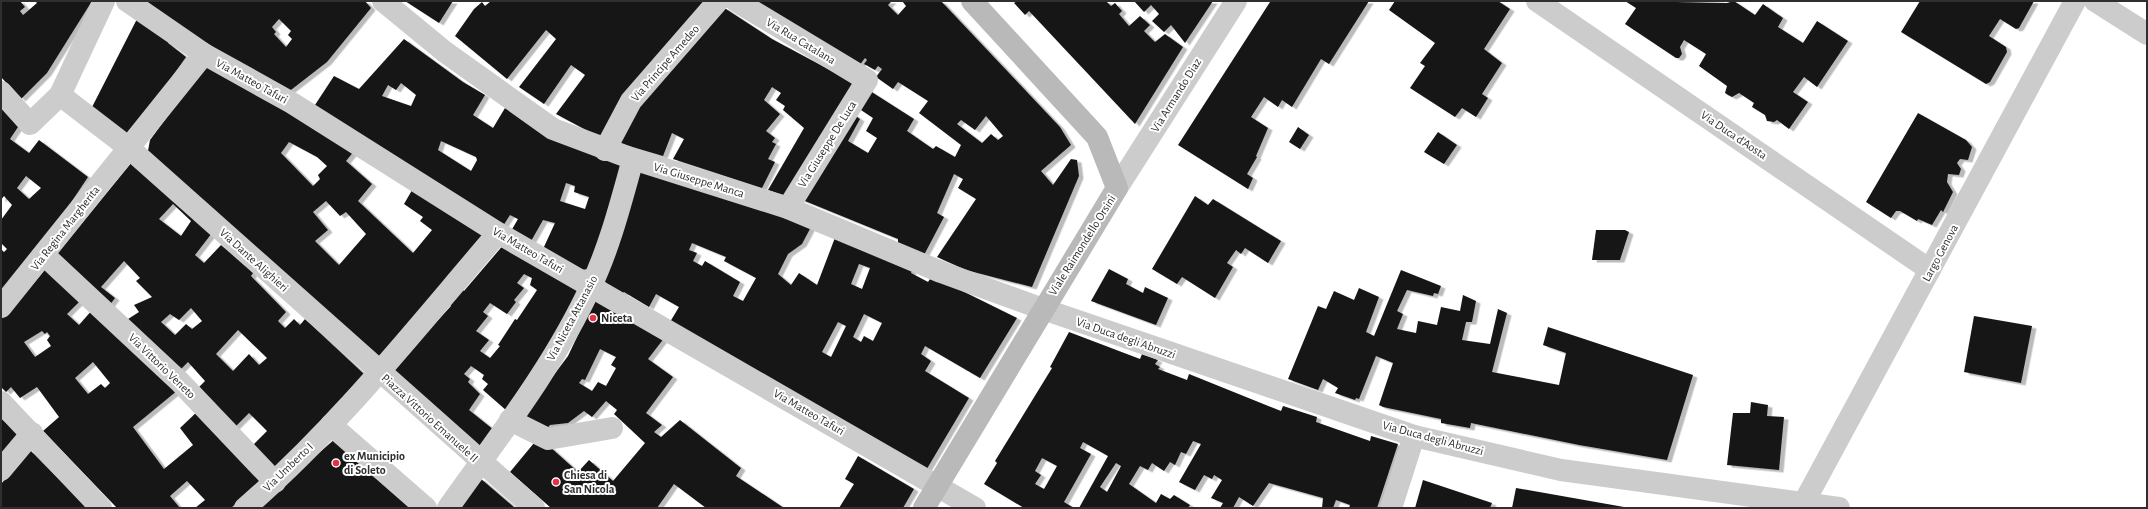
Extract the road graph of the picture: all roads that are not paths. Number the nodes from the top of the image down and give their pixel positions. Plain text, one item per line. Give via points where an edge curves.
1 (104, 1) edge
2 (127, 1) edge
3 (383, 1) edge
4 (718, 1) edge
5 (736, 1) edge
6 (972, 1) edge
7 (1236, 1) edge
8 (1537, 1) edge
9 (2075, 1) edge
10 (2095, 1) edge
11 (2147, 34) edge
12 (204, 54) junction
13 (867, 80) joint
14 (1, 92) edge
15 (60, 95) junction
16 (129, 148) junction
17 (605, 150) junction
18 (633, 159) junction
19 (1117, 188) junction
20 (788, 208) junction
21 (498, 233) junction
22 (44, 255) junction
23 (1930, 270) junction
24 (591, 285) junction
25 (1, 307) edge
26 (1043, 309) junction
27 (379, 372) junction
28 (1, 402) edge
29 (510, 420) junction
30 (331, 425) junction
31 (612, 428) dead end
32 (32, 433) junction
33 (1414, 436) junction
34 (482, 461) junction
35 (1, 470) edge
36 (276, 482) junction
37 (937, 486) junction
38 (1803, 506) edge
39 (101, 508) edge
40 (245, 508) edge
41 (426, 508) edge
42 (448, 508) edge
43 (534, 508) edge
44 (924, 508) edge
45 (975, 508) edge
46 (1391, 508) edge
47 (1839, 508) edge

1 - 15 street
2 - 12 street, Via Matteo Tafuri
3 - 17 street, Via Giuseppe Manca via 445,52 553,129
4 - 17 street, Via Principe Amedeo via 631,102
5 - 13 street, Via Rua Catalana
6 - 19 street, Viale Raimondello Orsini via 1098,137
7 - 19 street, Via Armando Diaz
8 - 23 street, Via Duca d'Aosta
9 - 23 street, Largo Genova
10 - 11 street
12 - 16 street, Via Regina Margherita
12 - 21 street, Via Matteo Tafuri via 292,103
13 - 20 street, Via Giuseppe De Luca
14 - 15 street via 30,124
15 - 16 street, Via Dante Alighieri
16 - 22 street, Via Regina Margherita
16 - 27 street, Via Dante Alighieri
17 - 18 street, Via Giuseppe Manca
18 - 20 street, Via Giuseppe Manca
18 - 24 street, Via Niceta Attanasio via 612,231
19 - 26 street, Viale Raimondello Orsini
20 - 26 street, Via Giuseppe Manca via 941,272
21 - 24 street, Via Matteo Tafuri
21 - 27 street
22 - 25 street, Via Regina Margherita
22 - 36 street, Via Vittorio Veneto via 180,382
23 - 38 street, Largo Genova
24 - 29 street, Via Niceta Attanasio via 563,340
24 - 37 street, Via Matteo Tafuri
26 - 33 street, Via Duca degli Abruzzi
26 - 37 street, Viale Raimondello Orsini
27 - 30 street, Piazza Vittorio Emanuele II
27 - 34 street, Piazza Vittorio Emanuele II
28 - 32 street
29 - 31 street via 548,438
29 - 34 street, Via Niceta Attanasio
30 - 36 street, Via Umberto I
30 - 41 street
32 - 35 street
32 - 39 street
33 - 38 street, Via Duca degli Abruzzi via 1561,470
33 - 46 street
34 - 42 street, Piazza Vittorio Emanuele II
34 - 43 street
36 - 40 street, Via Umberto I
37 - 44 street, Viale Raimondello Orsini
37 - 45 street, Via Matteo Tafuri
38 - 47 street, Via Duca degli Abruzzi

